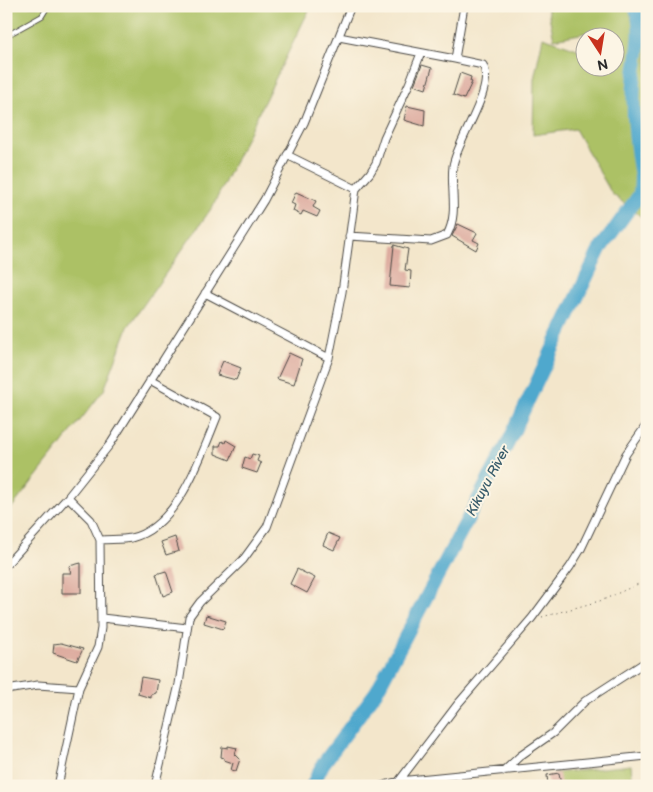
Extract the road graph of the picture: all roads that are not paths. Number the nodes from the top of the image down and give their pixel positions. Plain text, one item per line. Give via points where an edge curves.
1 (48, 6) edge
2 (351, 6) edge
3 (464, 6) edge
4 (6, 36) edge
5 (339, 37) junction
6 (421, 52) junction
7 (454, 59) junction
8 (287, 155) junction
9 (356, 189) junction
10 (349, 236) junction
11 (205, 293) junction
12 (329, 358) junction
13 (150, 380) junction
14 (647, 424) edge
15 (68, 497) junction
16 (100, 540) junction
17 (6, 565) edge
18 (102, 618) junction
19 (186, 628) junction
20 (647, 661) edge
21 (79, 688) junction
22 (6, 690) edge
23 (647, 756) edge
24 (504, 771) junction
25 (399, 781) junction
26 (58, 786) edge
27 (155, 786) edge
28 (380, 786) edge

1 - 4 lane via 42,16
2 - 5 street
3 - 7 street
5 - 6 street
5 - 8 street via 304,123
6 - 7 street
6 - 9 street via 376,163
7 - 10 street via 483,66 487,75 456,153 453,218 447,235 431,240
8 - 9 street
8 - 11 street via 264,200
9 - 10 street
10 - 12 street
11 - 12 street
11 - 13 street
12 - 19 street via 267,527 243,560 200,602 189,617
13 - 15 street via 111,443
13 - 16 street via 217,417 183,492 166,516 146,532 131,538
14 - 25 street via 626,454 581,549 532,618 457,705
15 - 16 street via 91,520
15 - 17 street
16 - 18 street
18 - 19 street
18 - 21 street via 98,647
19 - 27 street via 179,684
20 - 24 street via 585,701 552,733
21 - 22 street via 38,685
21 - 26 street
23 - 24 street
24 - 25 street
25 - 28 street

